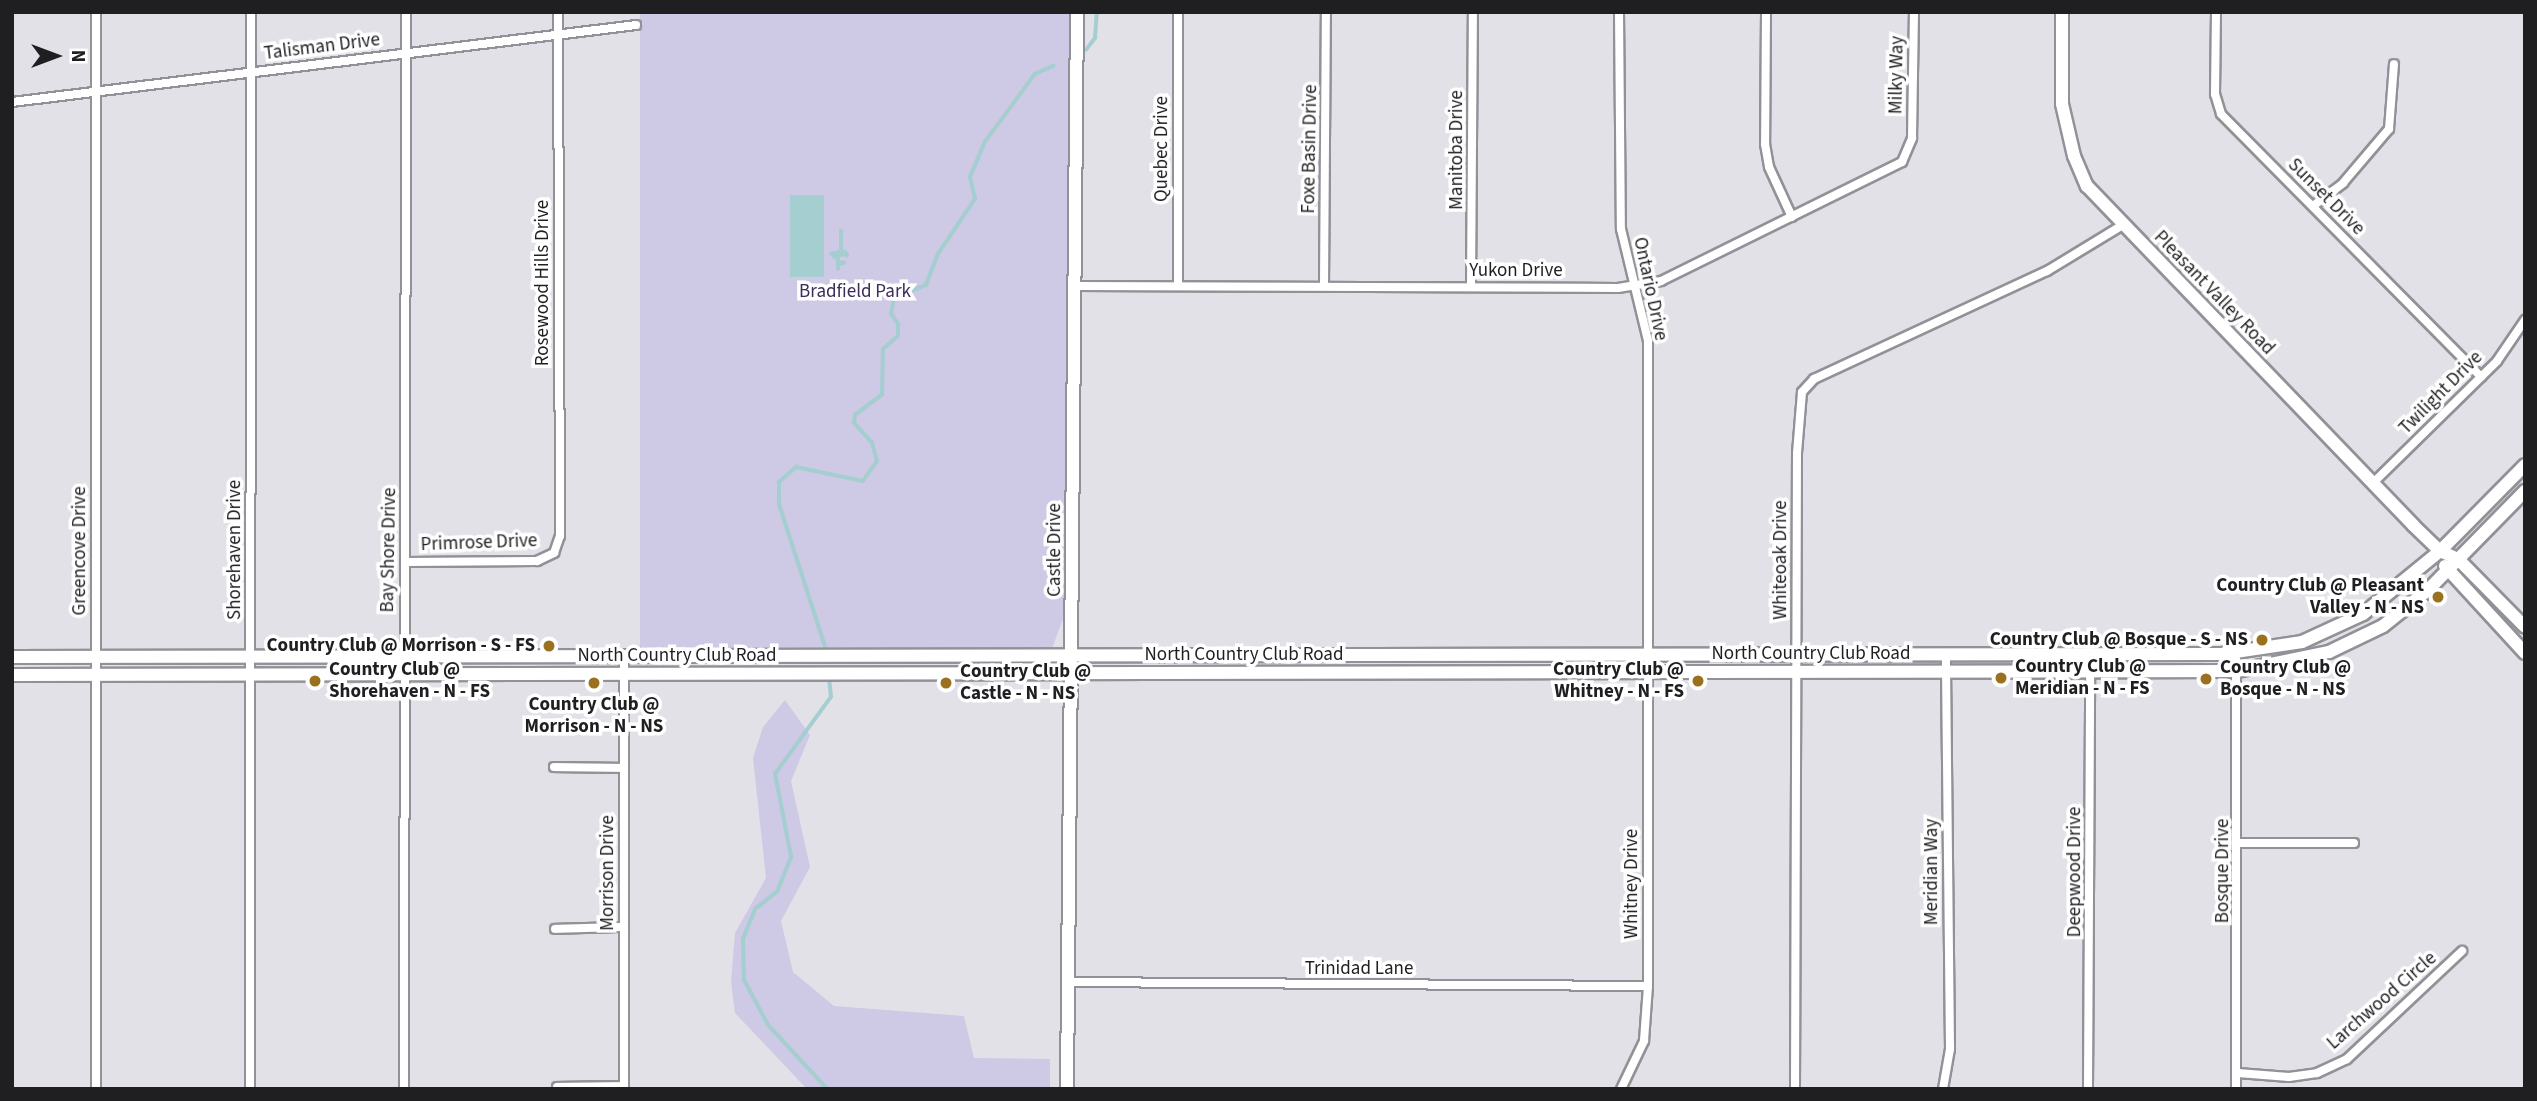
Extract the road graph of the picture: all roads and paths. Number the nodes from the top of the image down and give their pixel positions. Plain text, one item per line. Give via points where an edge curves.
1 (96, 12) edge
2 (251, 12) edge
3 (406, 12) edge
4 (558, 12) edge
5 (1077, 12) edge
6 (1178, 12) edge
7 (1326, 12) edge
8 (1473, 12) edge
9 (1619, 12) edge
10 (1766, 12) edge
11 (1913, 12) edge
12 (2062, 12) edge
13 (2216, 12) edge
14 (636, 25) dead end
15 (558, 34) junction
16 (406, 53) junction
17 (2393, 64) dead end
18 (251, 72) junction
19 (96, 91) junction
20 (12, 102) edge
21 (1912, 138) joint
22 (2313, 206) junction
23 (1792, 217) junction
24 (2121, 226) junction
25 (1178, 285) junction
26 (1324, 285) junction
27 (1076, 286) junction
28 (1635, 286) junction
29 (1471, 287) junction
30 (2525, 320) edge
31 (2481, 377) junction
32 (2525, 466) edge
33 (2373, 483) junction
34 (2525, 491) edge
35 (2440, 551) junction
36 (554, 553) joint
37 (2458, 559) junction
38 (406, 562) junction
39 (2447, 572) junction
40 (2525, 627) edge
41 (2236, 652) junction
42 (2525, 653) edge
43 (736, 655) junction
44 (1946, 655) junction
45 (2090, 655) junction
46 (624, 656) junction
47 (1347, 656) junction
48 (1646, 656) junction
49 (1797, 656) junction
50 (12, 657) edge
51 (96, 657) junction
52 (250, 657) junction
53 (404, 657) junction
54 (1074, 657) junction
55 (2237, 671) junction
56 (1645, 673) junction
57 (1797, 673) junction
58 (1946, 673) junction
59 (2090, 673) junction
60 (96, 674) junction
61 (250, 674) junction
62 (1347, 674) junction
63 (12, 675) edge
64 (625, 675) junction
65 (736, 675) junction
66 (1074, 675) junction
67 (403, 676) junction
68 (554, 767) dead end
69 (624, 768) junction
70 (2239, 843) junction
71 (2354, 843) dead end
72 (624, 927) junction
73 (555, 929) dead end
74 (2462, 951) dead end
75 (1069, 982) junction
76 (1648, 986) junction
77 (2238, 1073) junction
78 (557, 1087) dead end
79 (624, 1087) edge
80 (96, 1089) edge
81 (250, 1089) edge
82 (404, 1089) edge
83 (1068, 1089) edge
84 (1621, 1089) edge
85 (1795, 1089) edge
86 (1944, 1089) edge
87 (2088, 1089) edge
88 (2236, 1089) edge

1 - 19 street, Greencove Drive
2 - 18 street, Shorehaven Drive
3 - 16 street, Bay Shore Drive
4 - 15 street, Rosewood Hills Drive
5 - 27 main road, Castle Drive
6 - 25 street, Quebec Drive
7 - 26 street, Foxe Basin Drive
8 - 29 street, Manitoba Drive
9 - 28 street, Ontario Drive via 1621,229
10 - 23 street via 1765,144 1769,167
11 - 21 street, Milky Way
12 - 24 main road, Pleasant Valley Road via 2062,104 2074,156 2087,186
13 - 22 street, Sunset Drive via 2215,94 2221,114
14 - 15 street, Talisman Drive
15 - 16 street, Talisman Drive
15 - 36 street, Rosewood Hills Drive via 560,516
16 - 18 street, Talisman Drive
16 - 38 street, Bay Shore Drive
17 - 22 street via 2389,129 2343,183
18 - 19 street, Talisman Drive
18 - 52 street, Shorehaven Drive
19 - 20 street, Talisman Drive
19 - 51 street, Greencove Drive
21 - 23 street, Yukon Drive via 1902,162
22 - 31 street, Sunset Drive
23 - 28 street, Yukon Drive via 1661,281
24 - 33 main road, Pleasant Valley Road
24 - 49 street, Whiteoak Drive via 2047,271 1814,379 1802,392 1797,453
25 - 26 street, Yukon Drive
25 - 27 street, Yukon Drive
26 - 29 street, Yukon Drive
27 - 54 main road, Castle Drive
28 - 29 street, Yukon Drive
28 - 48 street, Ontario Drive via 1647,341
30 - 31 street, Twilight Drive
31 - 33 street, Twilight Drive
32 - 35 main road, North Country Club Road
33 - 35 main road, Pleasant Valley Road
34 - 37 main road, North Country Club Road
35 - 37 main road, Pleasant Valley Road
35 - 39 main road, Pleasant Valley Road
35 - 41 main road, North Country Club Road via 2401,586 2324,635 2279,648
36 - 38 street, Primrose Drive via 537,561
37 - 39 main road, North Country Club Road
37 - 40 main road, Pleasant Valley Road
38 - 53 street, Bay Shore Drive
39 - 42 main road, Pleasant Valley Road
39 - 55 main road, North Country Club Road via 2402,612 2348,644 2300,660
41 - 45 main road, North Country Club Road
41 - 55 street, Bosque Drive
43 - 46 main road, North Country Club Road
43 - 54 main road, North Country Club Road
43 - 65 main road
44 - 45 main road, North Country Club Road
44 - 49 main road, North Country Club Road
44 - 58 street, Meridian Way
45 - 59 street, Deepwood Drive
46 - 53 main road, North Country Club Road
46 - 64 street, Morrison Drive
47 - 48 main road, North Country Club Road
47 - 54 main road, North Country Club Road
47 - 62 main road
48 - 49 main road, North Country Club Road
48 - 56 street, Ontario Drive
49 - 57 street, Whiteoak Drive
50 - 51 main road, North Country Club Road
51 - 52 main road, North Country Club Road
51 - 60 street, Greencove Drive
52 - 53 main road, North Country Club Road
52 - 61 street, Shorehaven Drive
53 - 67 street, Bay Shore Drive
54 - 66 main road, Castle Drive
55 - 59 main road, North Country Club Road
55 - 70 street, Bosque Drive
56 - 57 main road, North Country Club Road
56 - 62 main road, North Country Club Road
56 - 76 street, Whitney Drive
57 - 58 main road, North Country Club Road
57 - 85 street, Whiteoak Drive
58 - 59 main road, North Country Club Road
58 - 86 street, Meridian Way via 1950,1049
59 - 87 street, Deepwood Drive
60 - 61 main road, North Country Club Road
60 - 63 main road, North Country Club Road
60 - 80 street, Greencove Drive
61 - 67 main road, North Country Club Road
61 - 81 street, Shorehaven Drive
62 - 66 main road, North Country Club Road
64 - 65 main road, North Country Club Road
64 - 67 main road, North Country Club Road
64 - 69 street, Morrison Drive
65 - 66 main road, North Country Club Road
66 - 75 main road, Castle Drive
67 - 82 street, Bay Shore Drive
68 - 69 street
69 - 72 street, Morrison Drive
70 - 71 street
70 - 77 street, Bosque Drive
72 - 73 street
72 - 79 street, Morrison Drive
74 - 77 street, Larchwood Circle via 2347,1059 2317,1073 2289,1077
75 - 76 street, Trinidad Lane
75 - 83 main road, Castle Drive
76 - 84 street, Whitney Drive via 1644,1041
77 - 88 street, Bosque Drive
78 - 79 street

